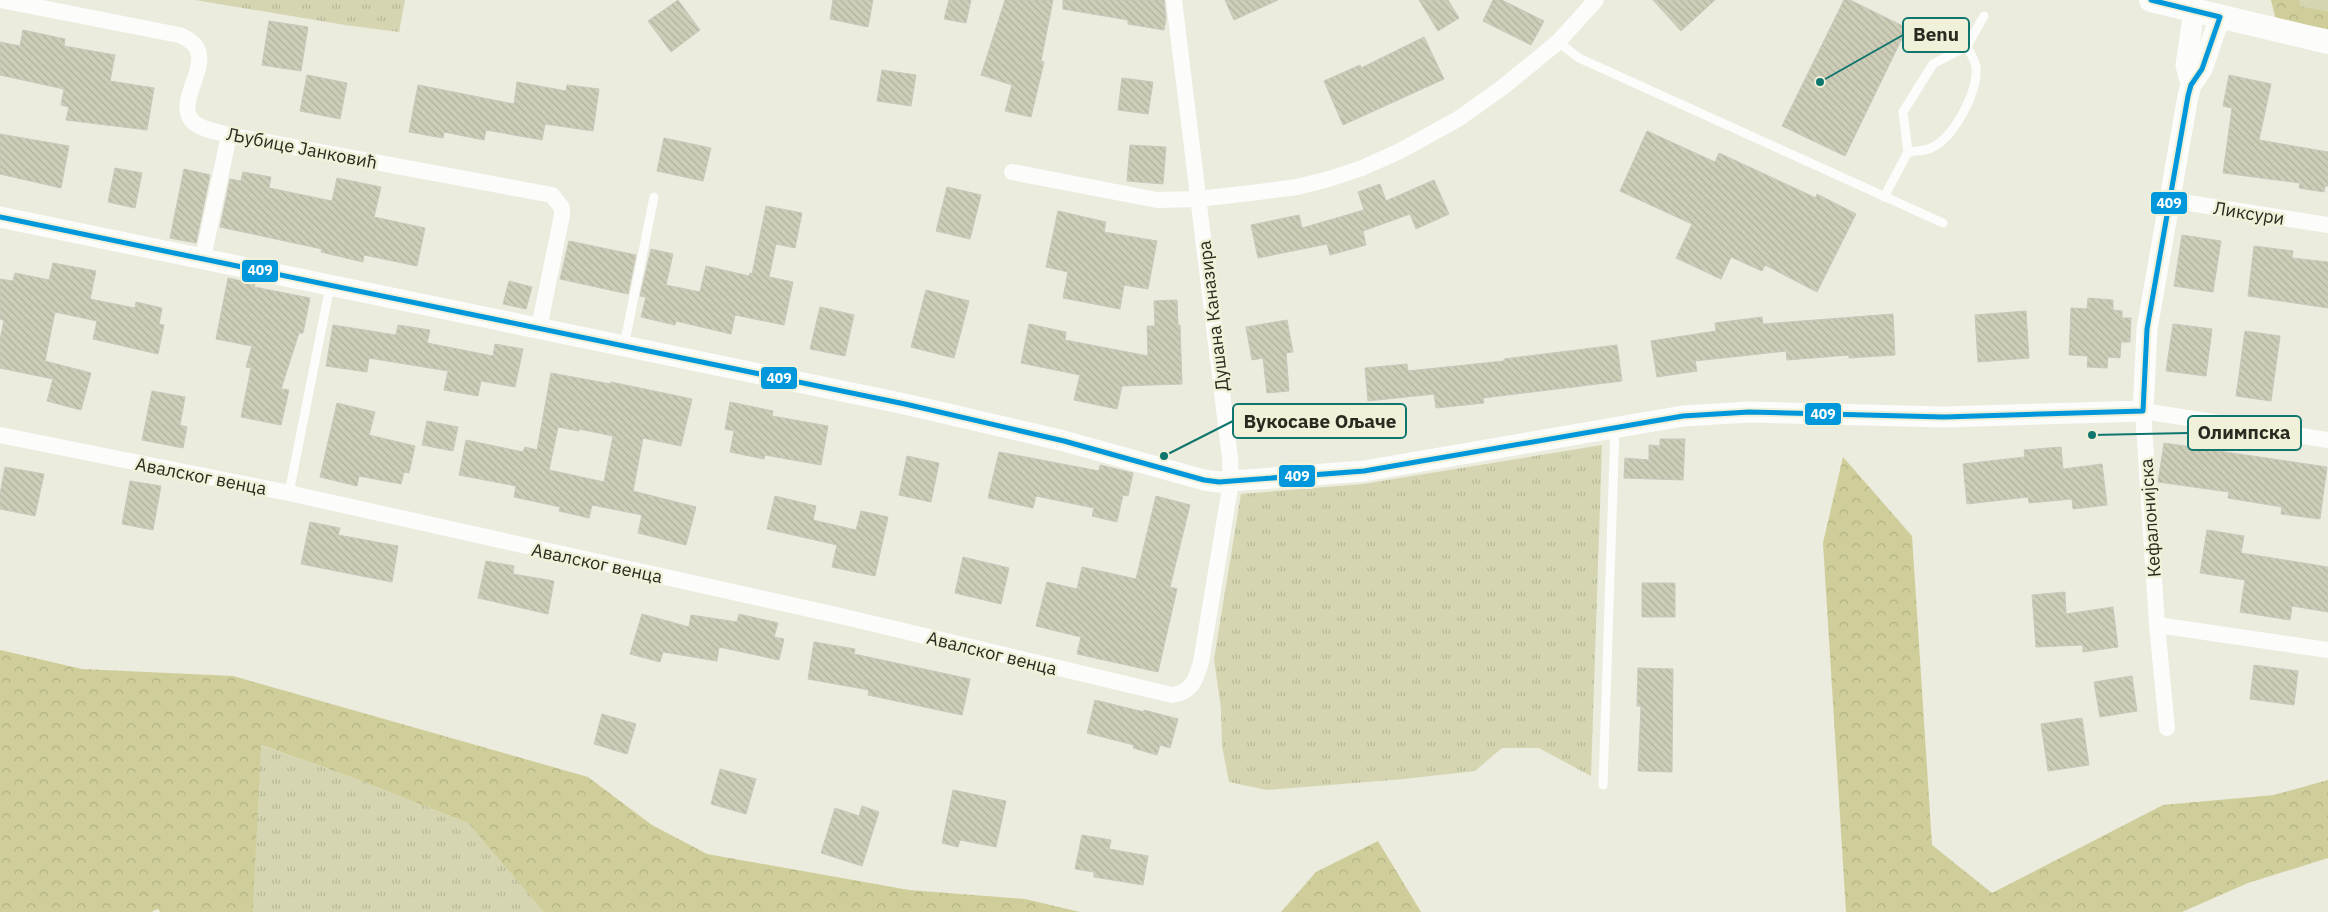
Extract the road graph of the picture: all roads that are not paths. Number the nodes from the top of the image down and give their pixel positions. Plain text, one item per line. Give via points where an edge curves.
1 (1, 0) edge
2 (1174, 0) edge
3 (1596, 0) edge
4 (2151, 0) edge
5 (2194, 11) junction
6 (1984, 16) dead end
7 (2220, 17) junction
8 (1558, 42) junction
9 (2328, 42) edge
10 (1967, 46) junction
11 (2191, 85) junction
12 (230, 135) junction
13 (1908, 152) junction
14 (1012, 172) dead end
15 (654, 197) dead end
16 (1884, 197) junction
17 (1198, 199) junction
18 (2170, 200) junction
19 (0, 217) edge
20 (1943, 224) dead end
21 (2328, 225) edge
22 (203, 258) junction
23 (330, 286) junction
24 (539, 328) junction
25 (624, 346) junction
26 (2143, 412) junction
27 (1615, 428) junction
28 (0, 435) edge
29 (2328, 440) edge
30 (1231, 482) junction
31 (289, 494) junction
32 (2157, 625) junction
33 (2328, 650) edge
34 (1191, 689) joint
35 (2166, 728) dead end
36 (1603, 785) dead end

1 - 12 street, Љубице Јанковић via 186,38 194,43 200,56 189,100 189,115 201,127
2 - 17 street, Душана Каназира
3 - 8 street
4 - 5 main road
5 - 7 main road
5 - 11 street, Кефалонијска via 2186,65
6 - 10 lane
7 - 9 main road
7 - 11 street, Кефалонијска via 2202,69
8 - 16 lane via 1579,58
8 - 17 street via 1458,119 1362,168 1296,187
10 - 13 lane via 1934,64 1903,112
10 - 13 lane via 1976,65 1976,85 1970,100 1944,139 1930,149
11 - 18 street, Кефалонијска
12 - 22 street
12 - 24 street, Љубице Јанковић via 552,194 562,208 562,214
13 - 16 lane
14 - 17 street via 1157,200
15 - 25 lane
16 - 20 lane
17 - 30 street, Душана Каназира
18 - 21 street, Ликсури
18 - 26 street, Кефалонијска via 2147,329
19 - 22 street
22 - 23 street
23 - 24 street
23 - 31 lane
24 - 25 street
25 - 30 street via 905,404 1064,441 1204,480
26 - 27 street via 1944,417 1749,412 1683,416
26 - 29 street
26 - 32 street, Кефалонијска
27 - 30 street via 1364,471
27 - 36 lane
28 - 31 street, Авалског венца
30 - 34 street, Душана Каназира via 1201,662
31 - 34 street, Авалског венца via 845,617 1172,695
32 - 33 street
32 - 35 street, Кефалонијска

